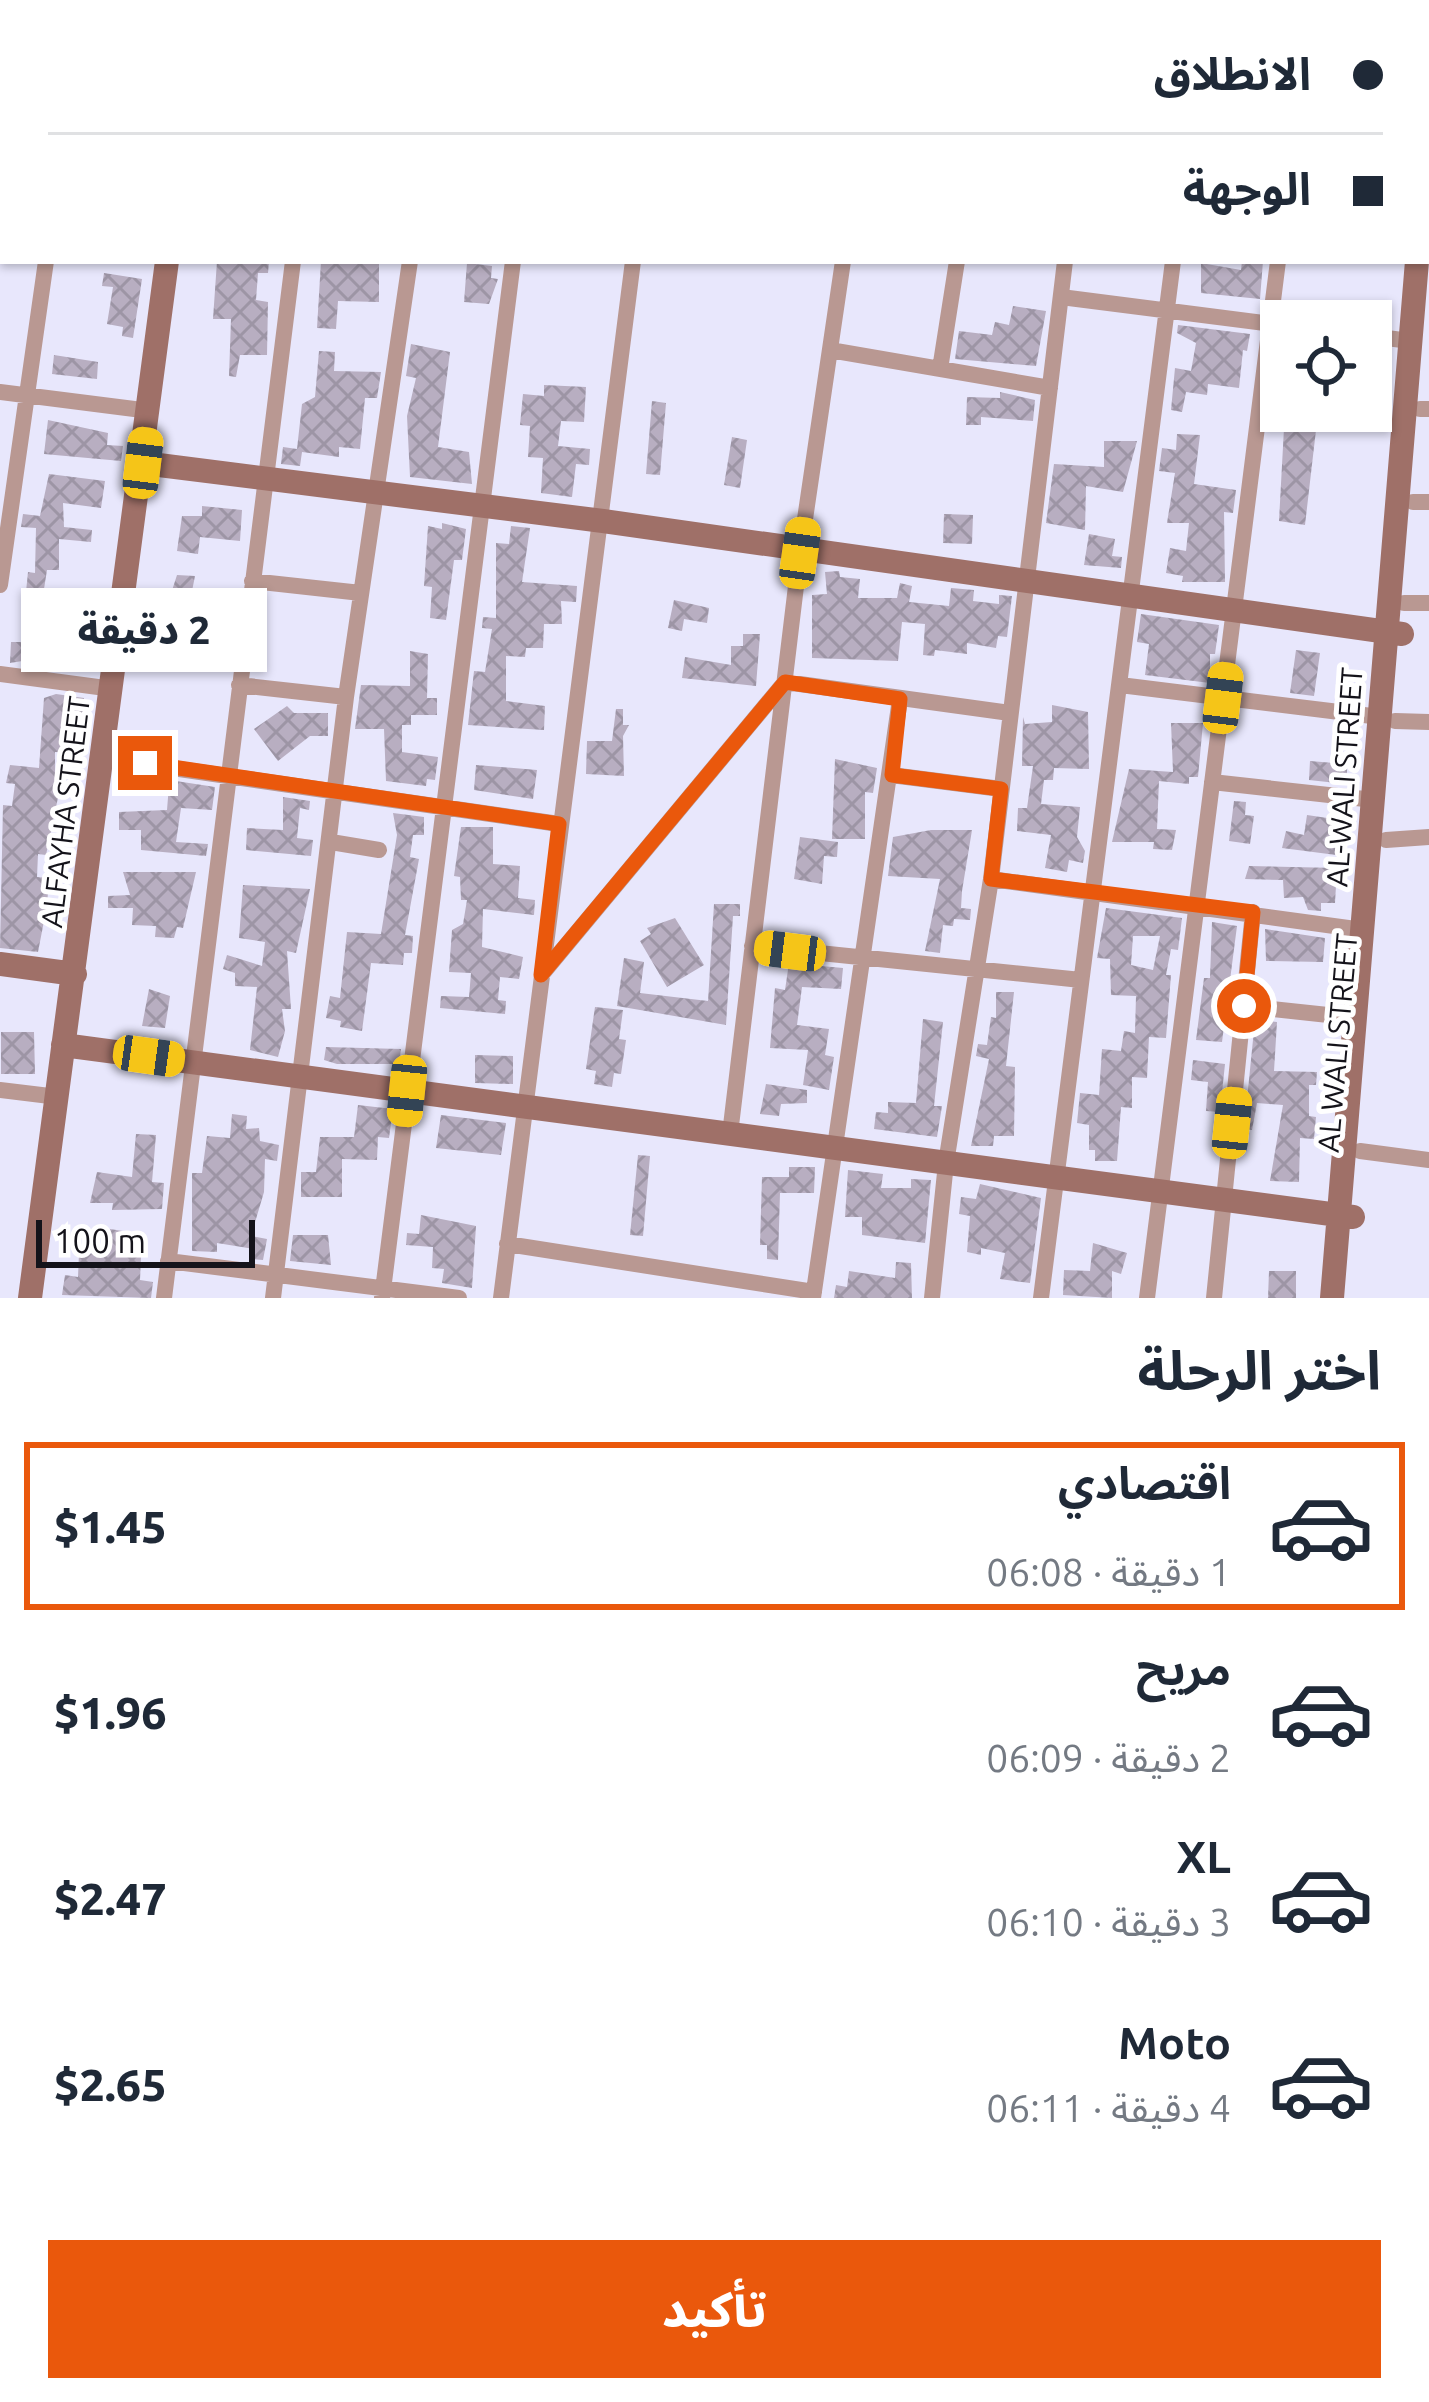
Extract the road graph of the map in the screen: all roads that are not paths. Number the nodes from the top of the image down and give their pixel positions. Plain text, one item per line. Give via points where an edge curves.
1 (46, 264) edge
2 (166, 264) edge
3 (292, 264) edge
4 (410, 264) edge
5 (513, 264) edge
6 (633, 264) edge
7 (843, 264) edge
8 (956, 264) edge
9 (1065, 264) edge
10 (1173, 264) edge
11 (1278, 264) edge
12 (1417, 264) edge
13 (1429, 291) edge
14 (1061, 297) junction
15 (1277, 300) edge
16 (1167, 310) junction
17 (1260, 323) edge
18 (1392, 339) edge
19 (1410, 341) junction
20 (830, 350) junction
21 (940, 369) junction
22 (1050, 388) junction
23 (0, 392) edge
24 (27, 396) junction
25 (1424, 409) edge
26 (150, 411) junction
27 (1260, 432) edge
28 (143, 463) junction
29 (265, 480) junction
30 (7, 490) edge
31 (378, 494) junction
32 (1421, 502) edge
33 (480, 506) junction
34 (603, 521) junction
35 (800, 553) junction
36 (252, 581) junction
37 (1026, 583) junction
38 (0, 585) edge
39 (361, 593) junction
40 (1132, 597) junction
41 (1417, 603) edge
42 (1234, 612) junction
43 (1394, 633) junction
44 (0, 674) edge
45 (785, 682) junction
46 (239, 686) junction
47 (1120, 686) junction
48 (112, 689) junction
49 (346, 697) junction
50 (1223, 698) junction
51 (900, 699) junction
52 (1010, 713) junction
53 (1387, 719) junction
54 (1429, 722) edge
55 (104, 758) junction
56 (229, 773) junction
57 (892, 775) junction
58 (1212, 782) junction
59 (1001, 789) junction
60 (336, 793) junction
61 (1374, 800) junction
62 (443, 808) junction
63 (559, 824) junction
64 (1429, 838) edge
65 (1386, 840) junction
66 (331, 842) junction
67 (380, 850) dead end
68 (991, 879) junction
69 (1095, 892) junction
70 (1196, 905) junction
71 (1253, 912) junction
72 (1364, 930) junction
73 (752, 946) junction
74 (866, 961) junction
75 (0, 964) edge
76 (978, 966) junction
77 (76, 974) junction
78 (541, 975) junction
79 (1081, 980) junction
80 (1244, 1006) junction
81 (1356, 1018) junction
82 (63, 1045) junction
83 (192, 1062) junction
84 (300, 1076) junction
85 (0, 1090) edge
86 (407, 1091) junction
87 (58, 1097) junction
88 (525, 1106) junction
89 (730, 1134) junction
90 (838, 1149) junction
91 (1360, 1151) junction
92 (1429, 1160) edge
93 (946, 1163) junction
94 (1056, 1178) junction
95 (1160, 1192) junction
96 (1224, 1200) junction
97 (1346, 1216) junction
98 (507, 1244) junction
99 (168, 1261) junction
100 (276, 1275) junction
101 (383, 1293) edge
102 (813, 1295) edge
103 (30, 1298) edge
104 (164, 1298) edge
105 (273, 1298) edge
106 (459, 1298) edge
107 (501, 1298) edge
108 (932, 1298) edge
109 (1041, 1298) edge
110 (1147, 1298) edge
111 (1214, 1298) edge
112 (1332, 1298) edge
113 (1346, 1298) edge

1 - 24 street
2 - 26 street, ALFAYHA STREET
3 - 29 street
4 - 31 street
5 - 33 street
6 - 34 street
7 - 20 street
8 - 21 street
9 - 14 street
10 - 16 street
11 - 15 street
12 - 19 street, AL-WALI STREET
13 - 25 street
14 - 16 street
14 - 22 street
16 - 17 street
16 - 40 street
18 - 19 street
19 - 43 street, AL-WALI STREET
20 - 21 street
20 - 35 street
21 - 22 street
22 - 37 street
23 - 24 street
24 - 26 street
24 - 30 street
25 - 32 street
26 - 28 street, ALFAYHA STREET
27 - 42 street
28 - 29 street
28 - 48 street, ALFAYHA STREET
29 - 31 street
29 - 36 street
30 - 38 street
31 - 33 street
31 - 39 street
32 - 41 street
33 - 34 street
33 - 62 street
34 - 35 street
34 - 63 street
35 - 37 street
35 - 45 street
36 - 39 street
36 - 46 street
37 - 40 street
37 - 52 street
39 - 49 street
40 - 42 street
40 - 47 street
41 - 43 street
42 - 43 street
42 - 50 street
43 - 53 street, AL-WALI STREET
44 - 48 street
45 - 51 street
45 - 73 street
45 - 78 street
46 - 49 street
46 - 56 street
47 - 50 street
47 - 69 street
48 - 55 street, ALFAYHA STREET
49 - 60 street
50 - 53 street
50 - 58 street
51 - 52 street
51 - 57 street
52 - 59 street
53 - 54 street
53 - 61 street, AL-WALI STREET
53 - 65 street, AL WALI STREET
55 - 56 street
55 - 77 street, ALFAYHA STREET
56 - 60 street
56 - 83 street
57 - 59 street
57 - 74 street
58 - 61 street
58 - 70 street
59 - 68 street
60 - 62 street
60 - 66 street
61 - 72 street, AL-WALI STREET
62 - 63 street
62 - 86 street
63 - 78 street
64 - 65 street
65 - 91 street, AL WALI STREET
66 - 67 street
66 - 84 street
68 - 69 street
68 - 76 street
69 - 70 street
69 - 79 street
70 - 71 street
70 - 95 street
71 - 72 street
71 - 80 street
72 - 81 street, AL-WALI STREET
73 - 74 street
73 - 89 street
74 - 76 street
74 - 90 street
75 - 77 street
76 - 79 street
76 - 93 street
77 - 82 street, ALFAYHA STREET
78 - 88 street
79 - 94 street
80 - 81 street
80 - 96 street
81 - 97 street, AL-WALI STREET
82 - 83 street
82 - 87 street, ALFAYHA STREET
83 - 84 street
83 - 99 street
84 - 86 street
84 - 100 street
85 - 87 street
86 - 88 street
86 - 101 street
87 - 103 street, ALFAYHA STREET
88 - 89 street
88 - 98 street
89 - 90 street
90 - 93 street
90 - 102 street
91 - 92 street
91 - 97 street, AL WALI STREET
93 - 94 street
93 - 108 street
94 - 95 street
94 - 109 street
95 - 96 street
95 - 110 street
96 - 97 street
96 - 111 street
97 - 112 street, AL-WALI STREET
97 - 113 street, AL WALI STREET
98 - 102 street
98 - 107 street
99 - 100 street
99 - 104 street
100 - 101 street
100 - 105 street
101 - 106 street

